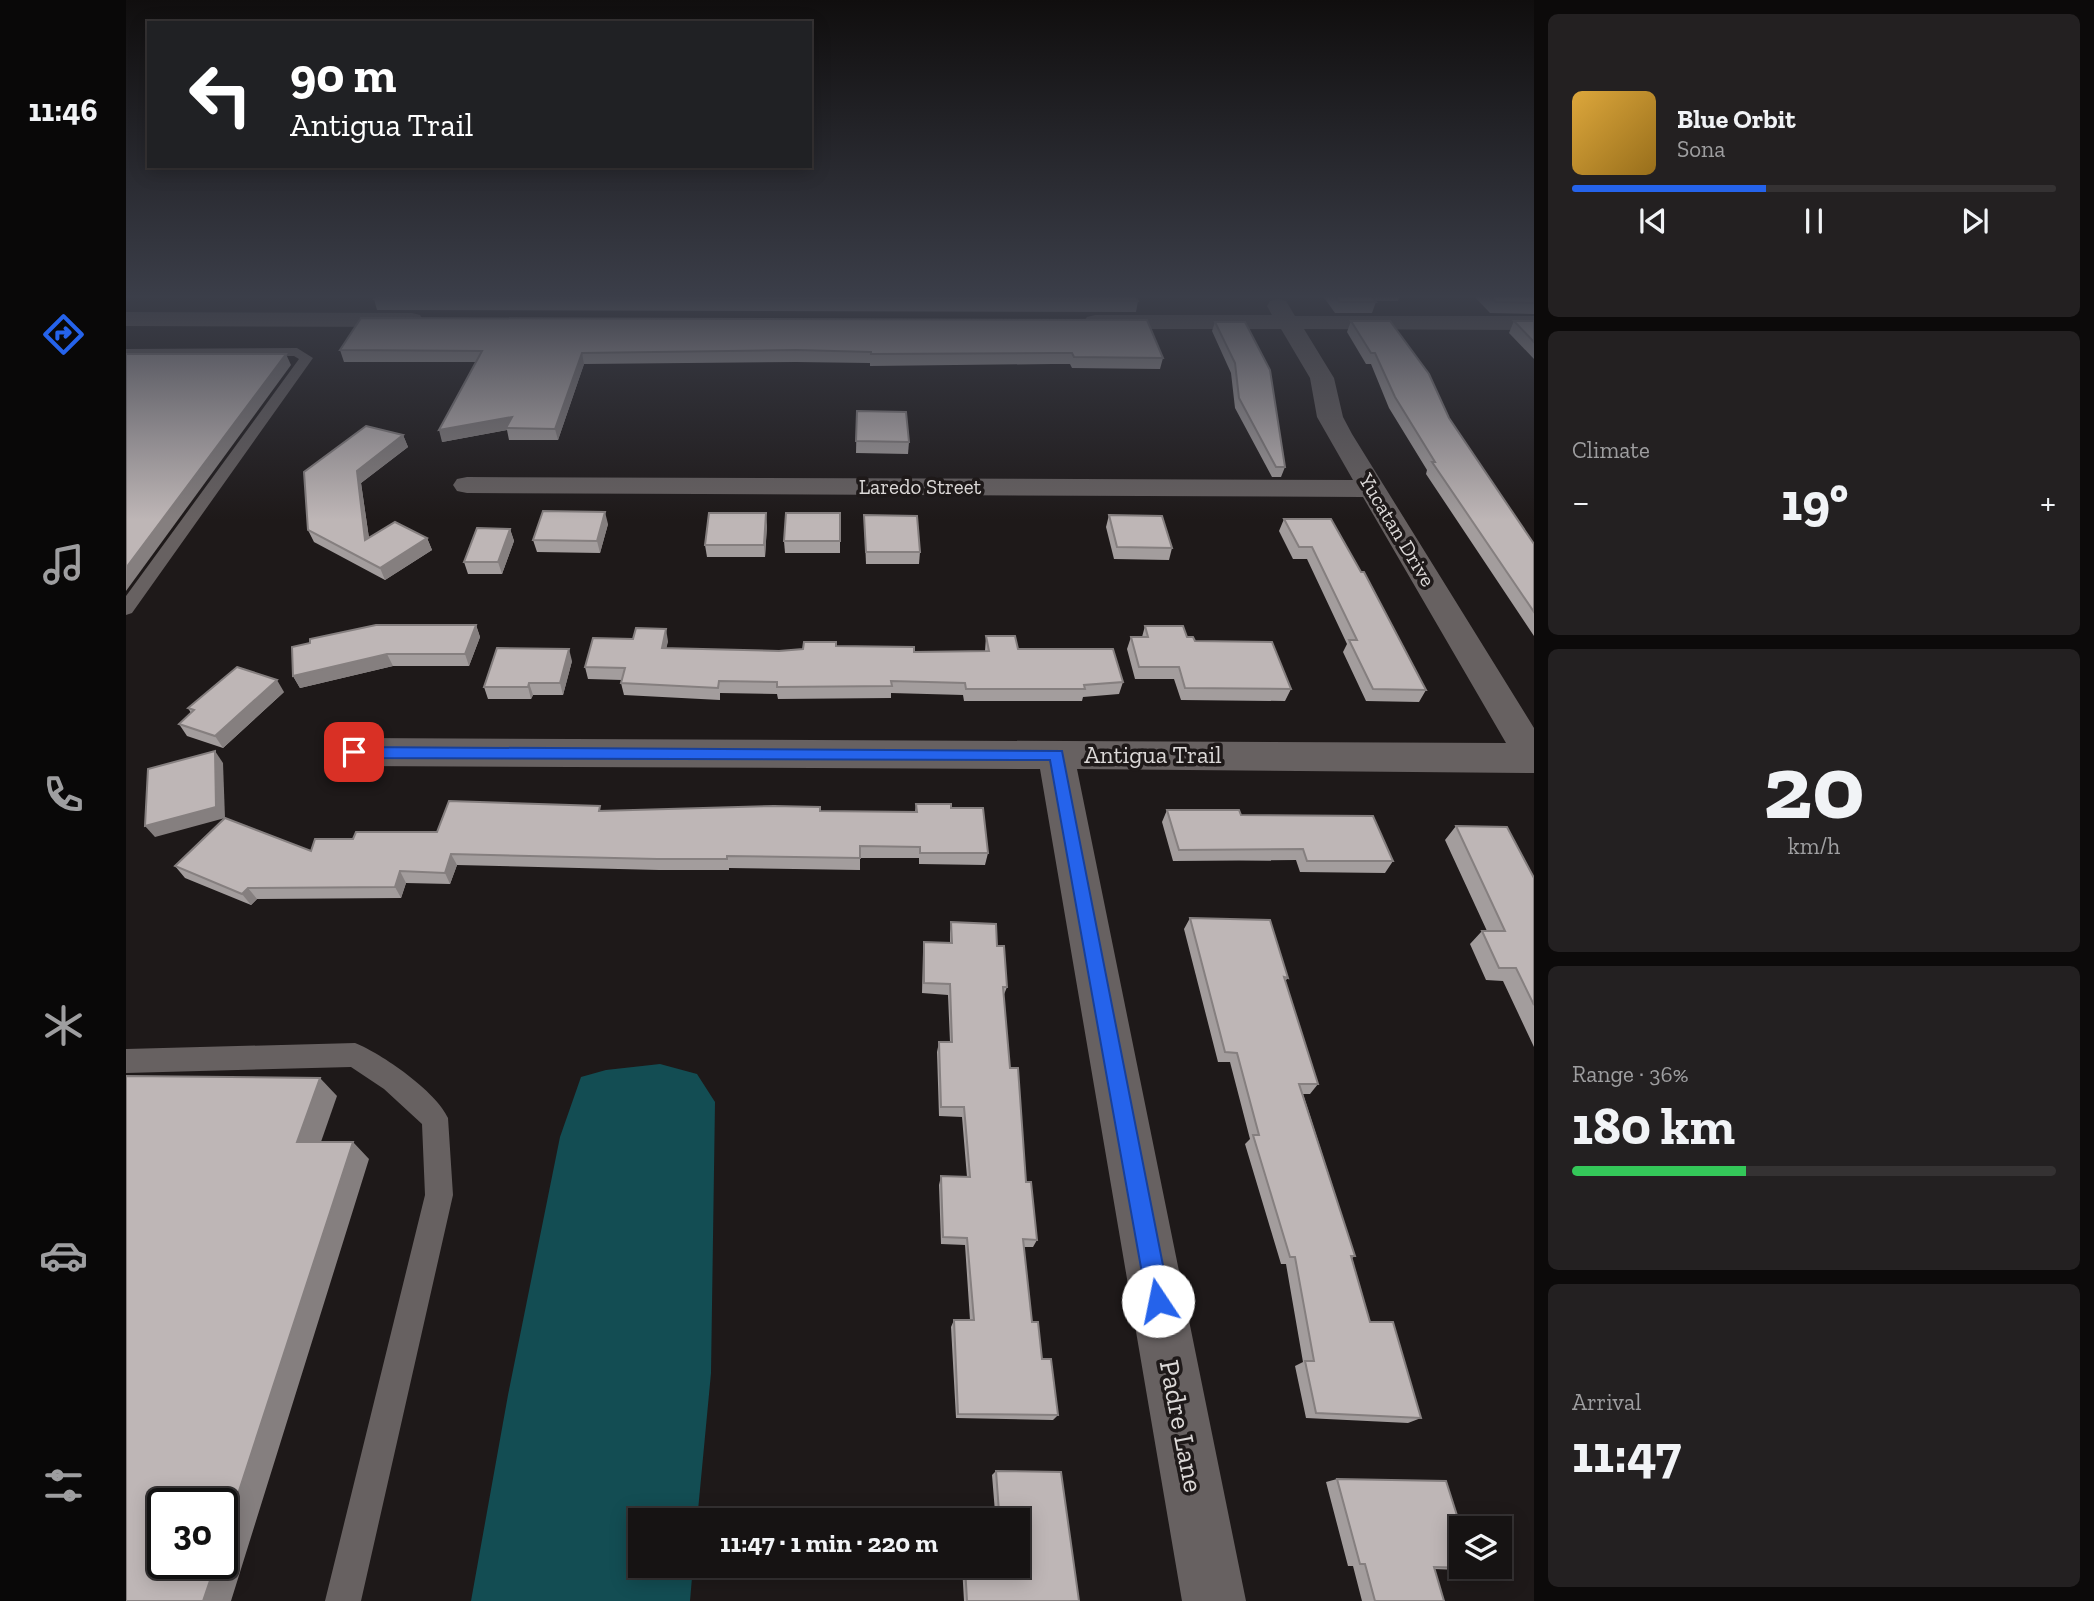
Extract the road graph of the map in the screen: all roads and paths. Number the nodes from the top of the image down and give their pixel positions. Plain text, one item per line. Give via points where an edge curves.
1 (297, 371) edge
2 (1318, 371) edge
3 (467, 485) dead end
4 (1372, 489) junction
5 (126, 609) edge
6 (354, 752) dead end
7 (1056, 755) junction
8 (1533, 758) edge
9 (126, 1061) edge
10 (343, 1601) edge
11 (1214, 1601) edge

1 - 5 lane
2 - 4 street, Yucatan Drive via 1330,417
3 - 4 street, Laredo Street
4 - 8 street, Yucatan Drive
6 - 7 street, Antigua Trail
7 - 8 street, Antigua Trail
7 - 11 street, Padre Lane
9 - 10 lane via 355,1055 393,1080 435,1118 439,1195

